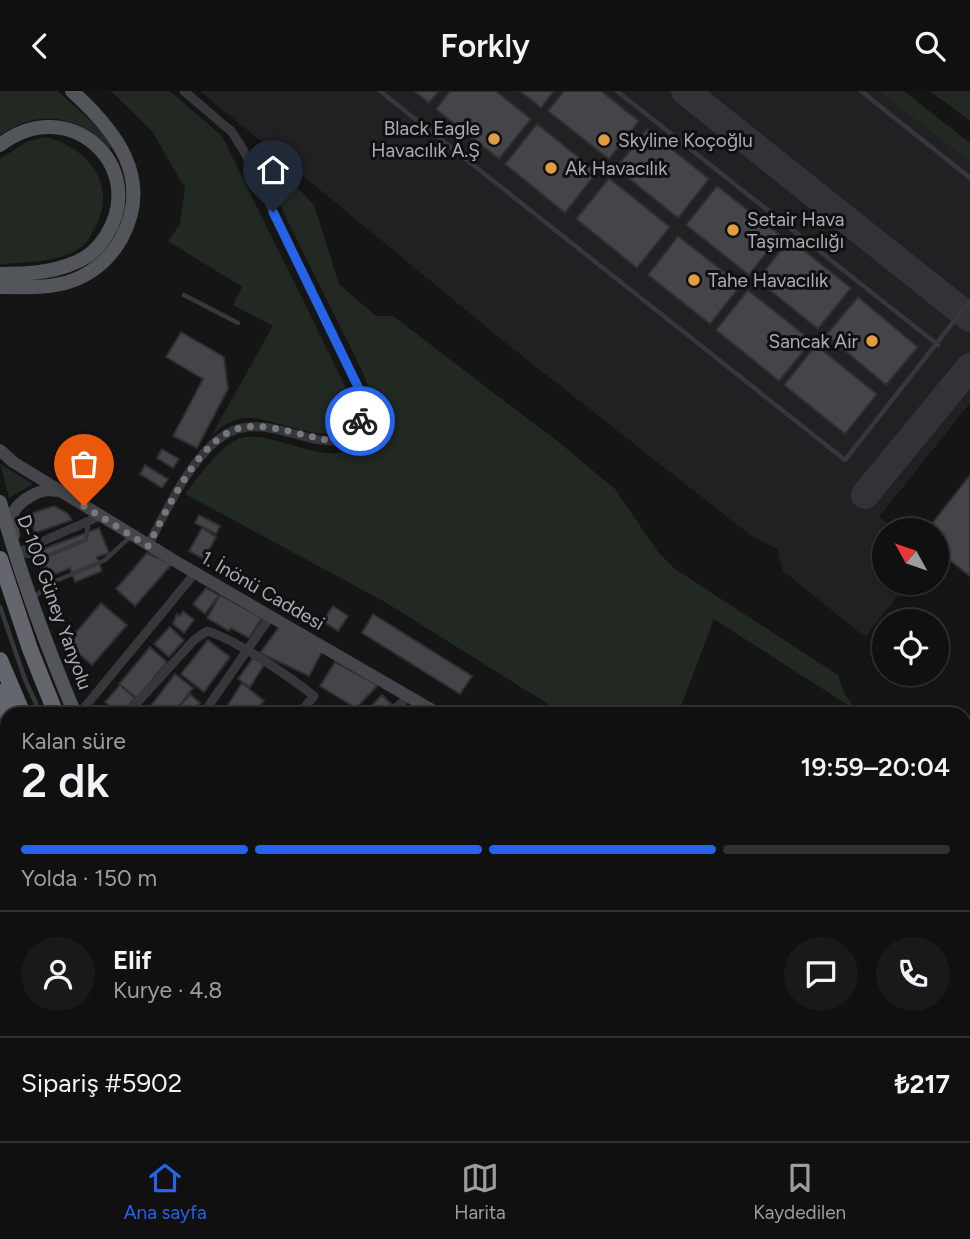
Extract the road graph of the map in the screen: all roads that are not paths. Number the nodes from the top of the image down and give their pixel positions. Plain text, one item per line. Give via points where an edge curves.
1 (72, 91) edge
2 (184, 91) edge
3 (380, 91) edge
4 (617, 91) edge
5 (861, 91) edge
6 (0, 145) edge
7 (970, 178) edge
8 (6, 280) edge
9 (184, 295) dead end
10 (970, 302) edge
11 (238, 323) dead end
12 (938, 345) junction
13 (0, 450) edge
14 (69, 497) junction
15 (0, 502) edge
16 (100, 516) junction
17 (88, 523) junction
18 (132, 535) junction
19 (148, 546) junction
20 (16, 553) junction
21 (42, 558) junction
22 (0, 559) edge
23 (195, 573) junction
24 (51, 583) junction
25 (32, 599) junction
26 (0, 607) edge
27 (270, 617) junction
28 (247, 652) junction
29 (0, 660) edge
30 (408, 697) junction
31 (20, 707) edge
32 (38, 707) edge
33 (53, 707) edge
34 (74, 707) edge
35 (83, 707) edge
36 (133, 707) edge
37 (208, 707) edge
38 (305, 707) edge
39 (397, 707) edge
40 (426, 707) edge

1 - 8 main road via 104,122 123,151 134,200 127,227 112,254 89,274 58,285
2 - 19 street via 232,132 244,151 360,391 363,416 354,431 341,440 255,427 228,433 191,470
3 - 12 lane via 845,460
4 - 12 lane
5 - 7 lane
6 - 8 main road via 31,129 70,129 89,138 101,151 118,193 116,216 90,254 77,263
9 - 11 lane
10 - 12 lane
13 - 14 main road, 1. İnönü Caddesi
14 - 16 main road, 1. İnönü Caddesi
14 - 20 main road via 48,489 19,506 12,517
15 - 20 main road, D-100 Güney Yanyolu
16 - 17 street
16 - 18 main road, 1. İnönü Caddesi
17 - 20 street
17 - 21 lane via 86,540
18 - 19 main road, 1. İnönü Caddesi
18 - 24 lane via 105,560
19 - 23 main road, 1. İnönü Caddesi
20 - 21 lane
20 - 25 main road, D-100 Güney Yanyolu
21 - 24 lane
22 - 33 highway
23 - 27 main road, 1. İnönü Caddesi
23 - 35 street
24 - 25 lane
25 - 34 main road, D-100 Güney Yanyolu
26 - 32 lane
27 - 28 street
27 - 30 main road, 1. İnönü Caddesi
28 - 36 street via 207,631
28 - 37 street
28 - 38 street via 314,697
29 - 31 highway
30 - 39 street
30 - 40 main road, 1. İnönü Caddesi

